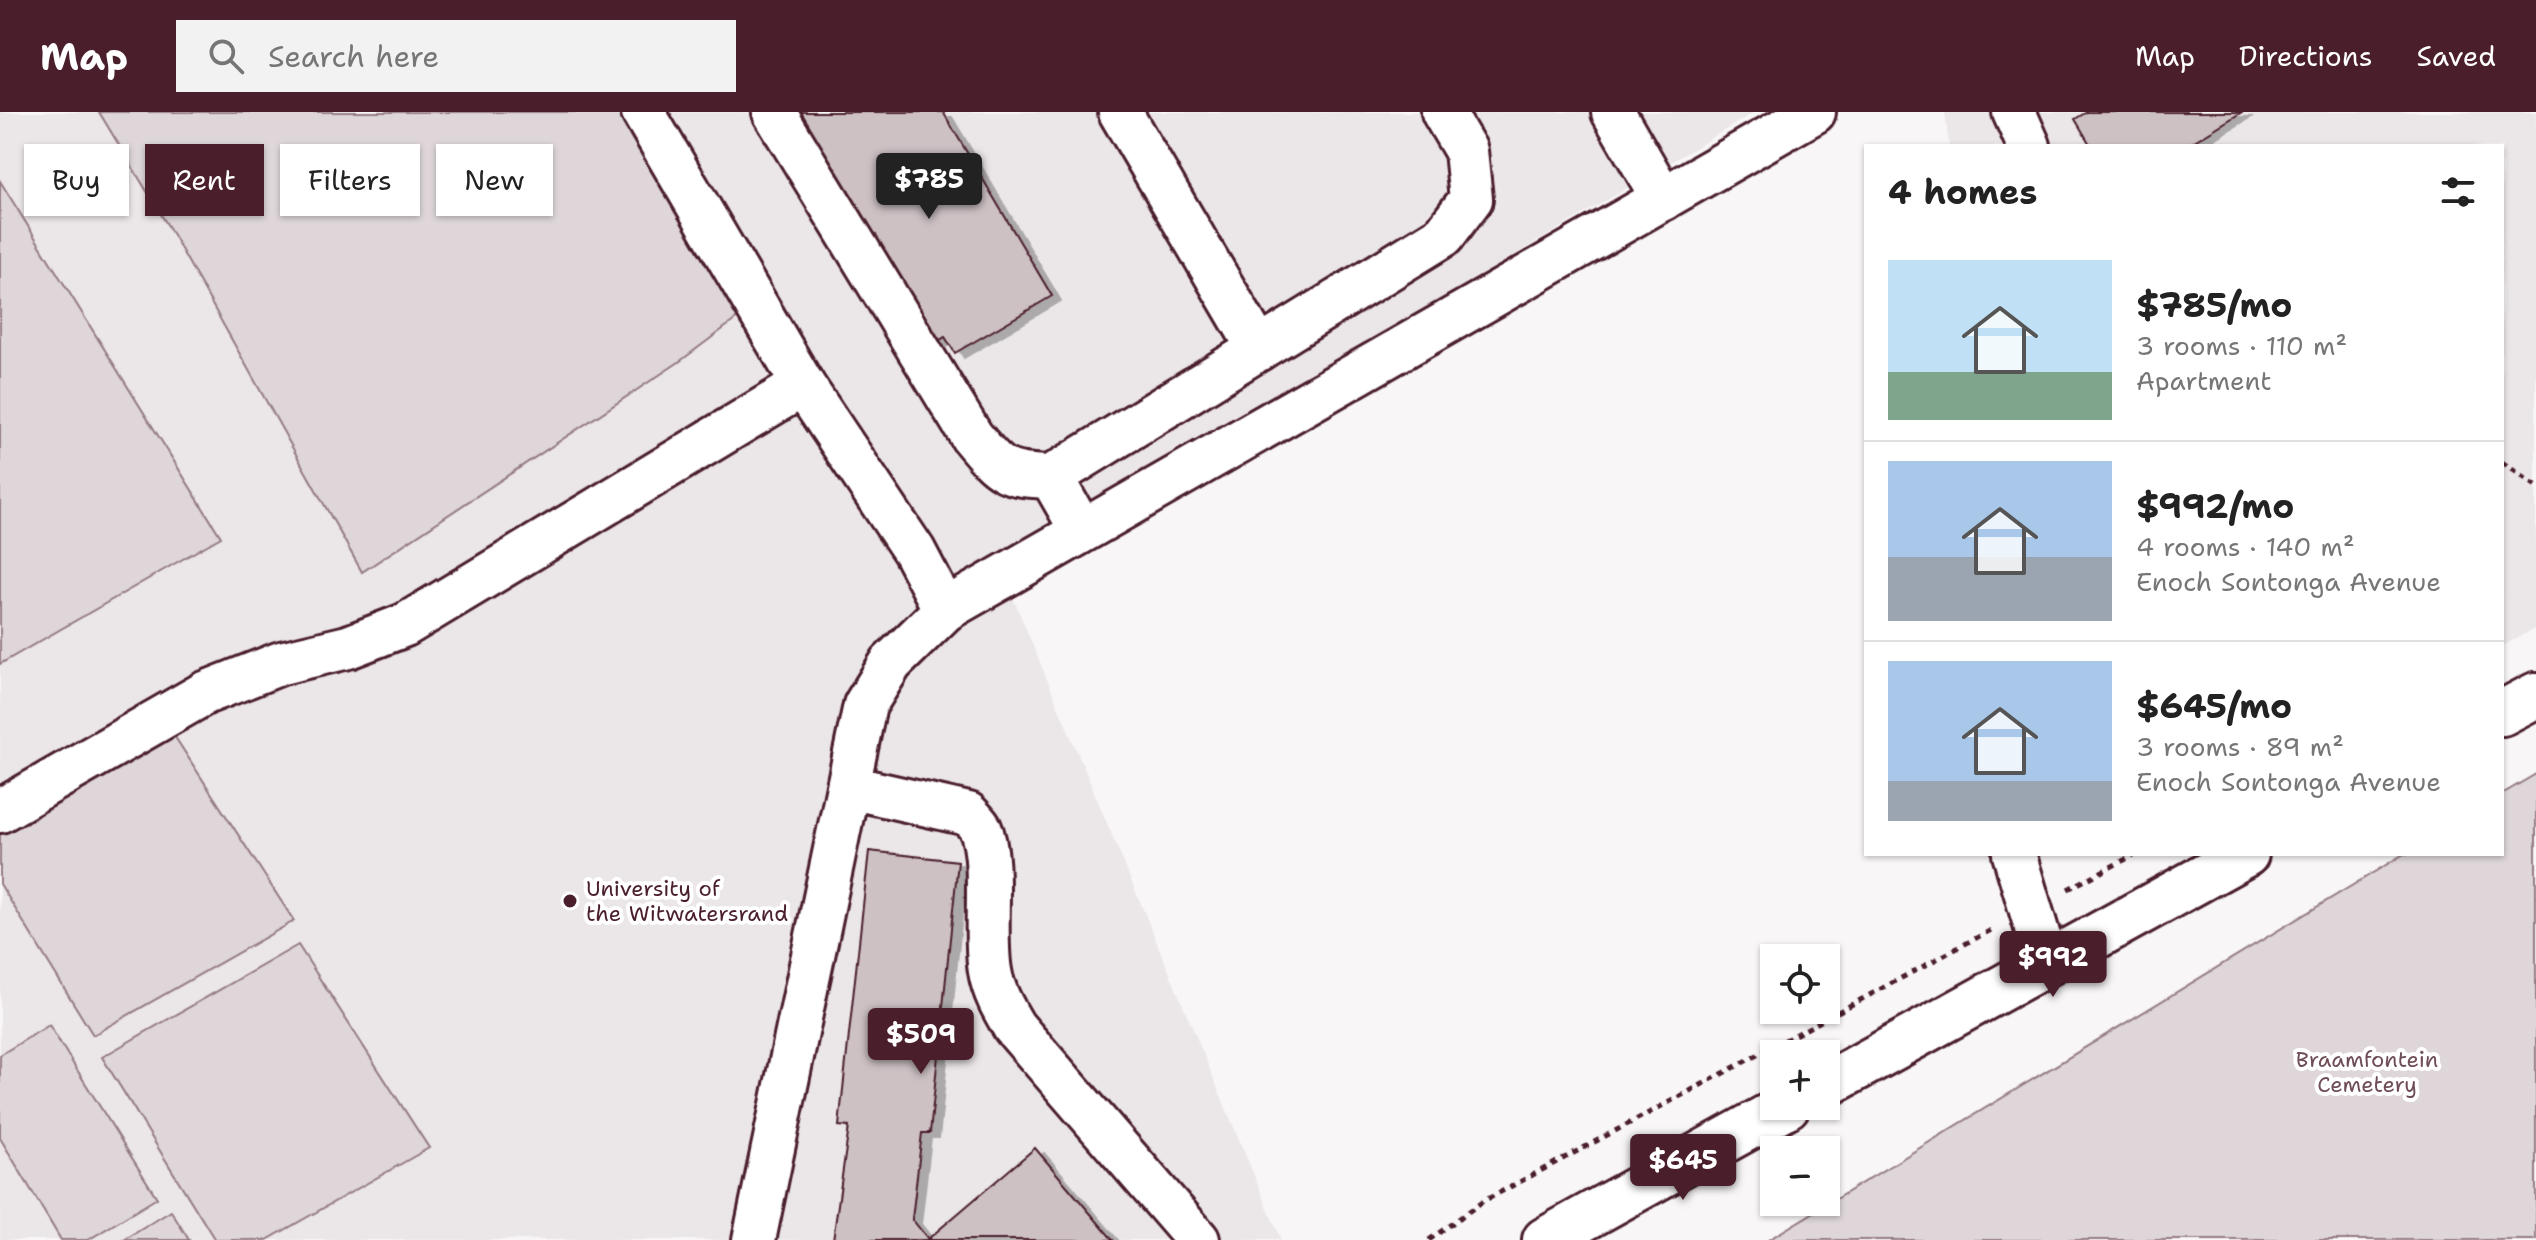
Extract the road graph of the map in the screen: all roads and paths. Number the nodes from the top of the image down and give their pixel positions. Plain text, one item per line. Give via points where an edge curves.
1 (643, 112) edge
2 (774, 112) edge
3 (1120, 112) edge
4 (1443, 112) edge
5 (1613, 112) edge
6 (1814, 112) edge
7 (2014, 112) edge
8 (2028, 144) edge
9 (1663, 199) junction
10 (1259, 349) junction
11 (803, 385) junction
12 (2504, 463) edge
13 (1051, 477) junction
14 (2536, 486) edge
15 (1082, 531) junction
16 (945, 610) junction
17 (2536, 695) edge
18 (2504, 712) edge
19 (849, 787) junction
20 (0, 811) edge
21 (2015, 856) edge
22 (2132, 856) edge
23 (2242, 856) edge
24 (2031, 908) junction
25 (2047, 964) junction
26 (1840, 1077) edge
27 (1762, 1120) edge
28 (754, 1240) edge
29 (1198, 1240) edge
30 (1429, 1240) edge
31 (1545, 1240) edge

1 - 11 lane
2 - 13 lane via 972,437 994,463 1015,476
3 - 10 lane
4 - 10 lane via 1466,151 1471,199 1444,235
5 - 9 lane
6 - 9 lane
7 - 8 lane
9 - 15 lane
10 - 13 lane
11 - 16 lane via 914,551
11 - 20 lane via 405,625 205,693
12 - 14 path
13 - 15 lane
15 - 16 lane
16 - 19 lane via 891,663 865,705
17 - 18 main road
19 - 28 lane
19 - 29 lane via 968,814 980,829 986,859 987,950 1000,1001 1014,1027
21 - 24 lane
22 - 24 path
23 - 25 main road
24 - 25 lane
24 - 30 path via 1482,1202
25 - 26 main road
27 - 31 main road

